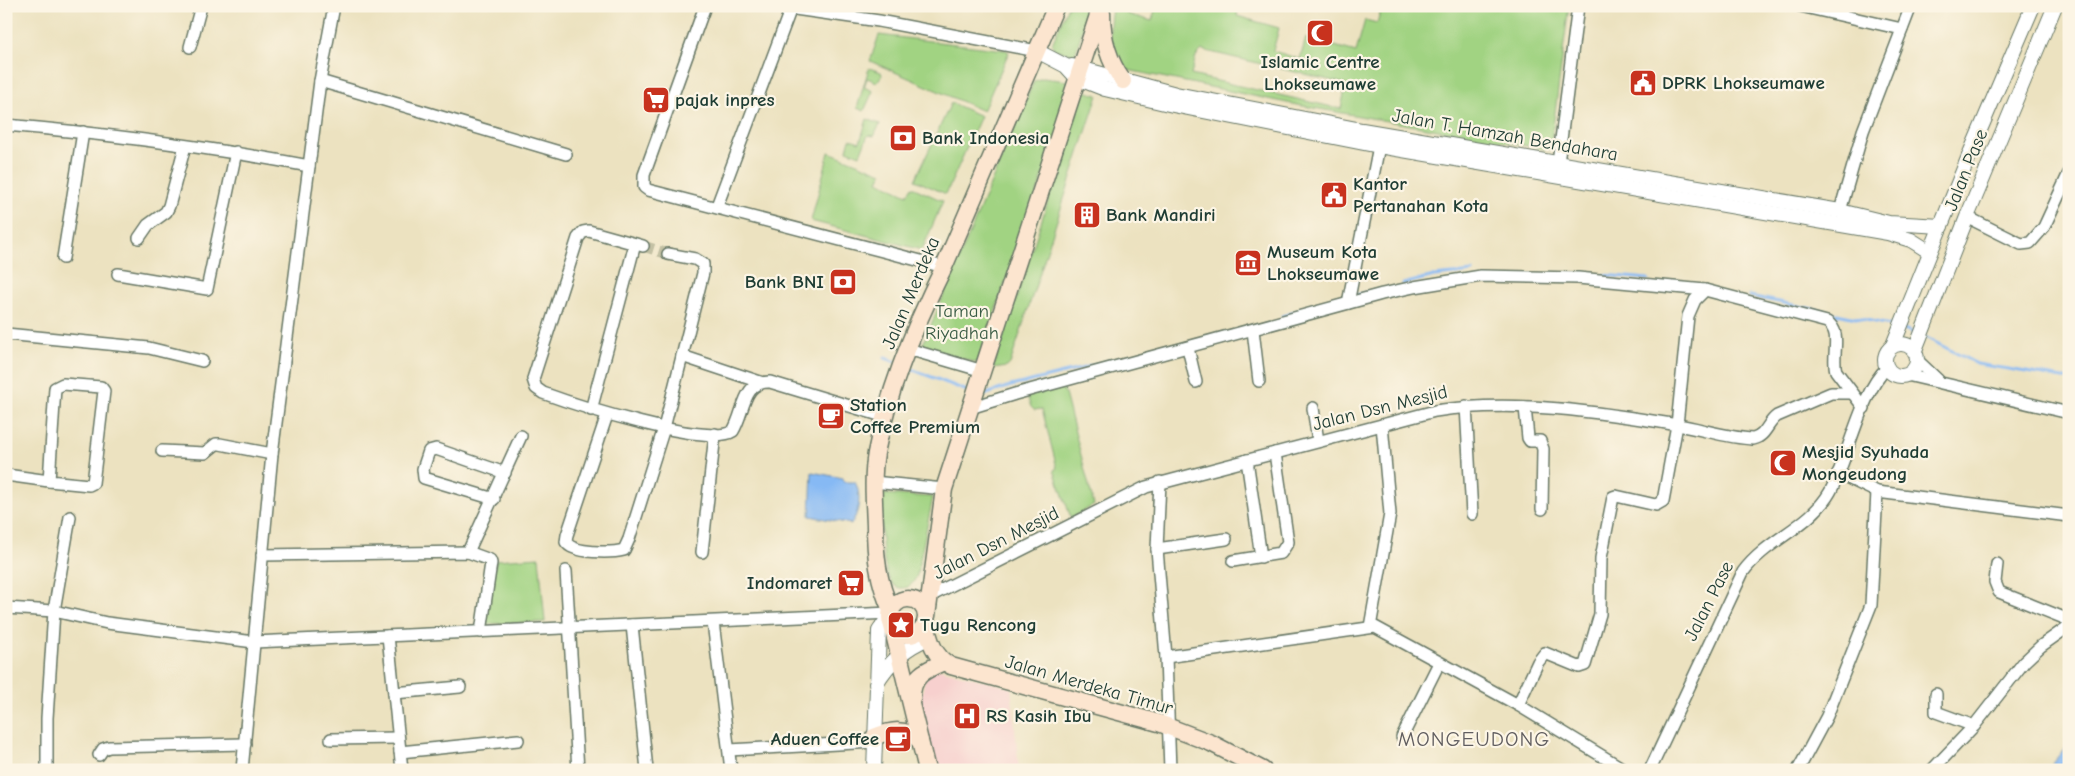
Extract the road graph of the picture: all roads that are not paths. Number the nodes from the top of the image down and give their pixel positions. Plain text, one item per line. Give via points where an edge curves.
1 (201, 6) edge
2 (334, 6) edge
3 (705, 6) edge
4 (774, 6) edge
5 (1056, 6) edge
6 (1102, 6) edge
7 (1578, 6) edge
8 (1800, 6) edge
9 (1911, 6) edge
10 (2033, 6) edge
11 (2055, 6) edge
12 (791, 8) junction
13 (804, 8) edge
14 (1826, 9) edge
15 (1902, 29) junction
16 (190, 47) dead end
17 (2016, 48) junction
18 (1037, 51) junction
19 (2034, 55) junction
20 (1075, 70) junction
21 (320, 80) junction
22 (1123, 81) junction
23 (6, 125) edge
24 (83, 132) junction
25 (184, 146) junction
26 (1379, 146) junction
27 (236, 152) junction
28 (566, 154) dead end
29 (309, 166) junction
30 (1557, 170) junction
31 (2069, 173) edge
32 (1693, 192) junction
33 (717, 206) junction
34 (1840, 211) junction
35 (1967, 216) junction
36 (1941, 226) junction
37 (1889, 228) junction
38 (139, 238) dead end
39 (1930, 252) junction
40 (668, 254) tunnel mouth
41 (63, 258) dead end
42 (944, 267) junction
43 (118, 274) dead end
44 (1705, 290) junction
45 (1348, 297) junction
46 (1253, 330) junction
47 (6, 334) edge
48 (1895, 340) junction
49 (1188, 348) junction
50 (1917, 350) junction
51 (907, 352) junction
52 (682, 356) junction
53 (202, 361) dead end
54 (1887, 368) junction
55 (981, 375) junction
56 (1907, 375) junction
57 (1258, 381) dead end
58 (1939, 381) junction
59 (760, 382) junction
60 (1196, 382) dead end
61 (1851, 393) junction
62 (1466, 406) junction
63 (971, 407) junction
64 (1525, 407) junction
65 (1313, 408) dead end
66 (1864, 408) junction
67 (591, 410) junction
68 (2069, 413) edge
69 (607, 415) junction
70 (886, 416) junction
71 (1382, 425) junction
72 (1677, 425) junction
73 (664, 428) junction
74 (715, 434) junction
75 (521, 436) dead end
76 (1318, 441) junction
77 (162, 451) dead end
78 (1275, 453) junction
79 (272, 454) junction
80 (1247, 460) junction
81 (505, 473) junction
82 (1838, 473) junction
83 (6, 475) edge
84 (49, 481) junction
85 (873, 482) junction
86 (1160, 482) junction
87 (944, 489) junction
88 (1876, 492) junction
89 (494, 499) junction
90 (1542, 508) dead end
91 (1472, 514) dead end
92 (2069, 516) edge
93 (70, 517) dead end
94 (1226, 539) dead end
95 (1157, 549) junction
96 (468, 552) junction
97 (702, 552) dead end
98 (262, 555) junction
99 (1261, 557) junction
100 (1233, 561) dead end
101 (1997, 564) dead end
102 (566, 571) dead end
103 (930, 596) junction
104 (6, 608) edge
105 (54, 611) junction
106 (891, 616) junction
107 (2069, 620) edge
108 (713, 622) junction
109 (632, 625) junction
110 (927, 625) junction
111 (2069, 626) edge
112 (1370, 627) junction
113 (570, 628) junction
114 (481, 632) junction
115 (388, 636) junction
116 (254, 642) junction
117 (899, 656) junction
118 (1166, 657) junction
119 (944, 662) junction
120 (1439, 662) junction
121 (876, 685) junction
122 (460, 687) dead end
123 (394, 693) junction
124 (1936, 694) dead end
125 (1518, 705) junction
126 (912, 708) junction
127 (1974, 726) junction
128 (1170, 728) junction
129 (1402, 737) dead end
130 (331, 738) dead end
131 (398, 738) junction
132 (874, 739) junction
133 (518, 740) dead end
134 (920, 741) junction
135 (245, 744) junction
136 (729, 750) junction
137 (400, 752) junction
138 (99, 755) dead end
139 (48, 770) edge
140 (242, 770) edge
141 (402, 770) edge
142 (578, 770) edge
143 (648, 770) edge
144 (731, 770) edge
145 (874, 770) edge
146 (927, 770) edge
147 (1170, 770) edge
148 (1262, 770) edge
149 (1625, 770) edge
150 (1650, 770) edge
151 (1798, 770) edge
152 (1932, 770) edge

1 - 16 street
2 - 21 street
3 - 33 street via 643,182 648,190
4 - 12 street
5 - 18 main road, Jalan Merdeka
6 - 20 main road
6 - 22 main road via 1107,51
7 - 30 street
8 - 14 street
9 - 15 street
10 - 17 street, Jalan Pase
11 - 19 street, Jalan Pase
12 - 13 street
12 - 33 street
13 - 18 street
14 - 15 street
15 - 34 street via 1863,131
17 - 19 street
17 - 36 street, Jalan Pase
18 - 20 street, Jalan T. Hamzah Bendahara
18 - 42 main road, Jalan Merdeka
19 - 35 street, Jalan Pase
20 - 22 street, Jalan T. Hamzah Bendahara
20 - 26 street, Jalan T. Hamzah Bendahara via 1105,89
20 - 55 main road
21 - 28 street
21 - 29 street
22 - 30 street, Jalan T. Hamzah Bendahara
23 - 24 street
24 - 25 street
24 - 41 street
25 - 27 street
25 - 38 street via 169,206
26 - 30 street, Jalan T. Hamzah Bendahara
26 - 45 street
27 - 29 street
27 - 43 street via 207,289
29 - 79 street
30 - 32 street, Jalan T. Hamzah Bendahara
31 - 35 street via 2044,227 2030,243 2021,244
32 - 34 street, Jalan T. Hamzah Bendahara
32 - 37 street, Jalan T. Hamzah Bendahara
33 - 42 street
34 - 37 street, Jalan T. Hamzah Bendahara
35 - 50 street, Jalan Pase
36 - 37 street, Jalan T. Hamzah Bendahara
36 - 39 street, Jalan Pase
37 - 39 street, Jalan T. Hamzah Bendahara
39 - 48 street, Jalan Pase
40 - 52 street via 703,264
42 - 51 main road, Jalan Merdeka via 923,308
44 - 45 street via 1578,278 1481,276
44 - 61 street via 1831,324 1836,333 1835,367
44 - 72 street via 1695,300 1688,316
45 - 46 street
46 - 49 street
46 - 57 street
47 - 53 street via 149,348
48 - 50 street
48 - 54 street via 1886,353
49 - 60 street
49 - 63 street
50 - 56 street via 1912,372
50 - 58 street
51 - 55 street
51 - 70 main road, Jalan Merdeka
52 - 59 street
52 - 73 street
54 - 56 street via 1896,375
54 - 66 street, Jalan Pase via 1875,382
55 - 63 main road
56 - 58 street
58 - 68 street
59 - 70 street via 770,382
59 - 74 street via 750,390 733,430
61 - 66 street
61 - 72 street, Jalan Dsn Mesjid via 1831,393 1777,416 1762,435 1753,439
62 - 64 street, Jalan Dsn Mesjid
62 - 71 street, Jalan Dsn Mesjid
62 - 91 street
63 - 87 main road
64 - 72 street, Jalan Dsn Mesjid
64 - 90 street via 1528,439 1540,440 1543,449
65 - 76 street
66 - 82 street, Jalan Pase
67 - 67 street via 543,393 536,388 533,379 578,238 589,231 639,245
67 - 69 street
69 - 73 street
69 - 73 street via 567,535 566,542 572,548 607,552 624,550
70 - 85 main road, Jalan Merdeka via 876,453
71 - 76 street, Jalan Dsn Mesjid
71 - 112 street via 1390,514
72 - 125 street via 1661,504 1616,496 1612,499 1601,558 1600,614 1585,664 1579,667 1545,653
73 - 74 street
74 - 97 street
75 - 81 street
76 - 78 street, Jalan Dsn Mesjid
77 - 79 street via 205,454 220,444
78 - 80 street, Jalan Dsn Mesjid
78 - 99 street via 1288,542 1281,553
79 - 98 street
80 - 86 street, Jalan Dsn Mesjid
80 - 99 street
81 - 89 street
81 - 89 street via 436,449 429,450 423,469 424,478
82 - 88 street
82 - 150 street, Jalan Pase via 1822,503 1757,554 1743,572
83 - 84 street
84 - 84 street via 80,485 93,483 104,394 101,387 63,384 55,388
85 - 87 street
85 - 106 main road, Jalan Merdeka via 875,551
86 - 95 street
86 - 103 street, Jalan Dsn Mesjid
87 - 103 main road
88 - 92 street
88 - 151 street via 1871,605 1827,716
89 - 96 street
93 - 105 street
94 - 95 street
95 - 118 street
96 - 98 street
96 - 114 street via 490,560 491,564
98 - 116 street
99 - 100 street
101 - 107 street via 1995,582 1998,592
102 - 113 street
103 - 110 main road
104 - 105 street
105 - 116 street via 107,623
105 - 139 street via 48,700
106 - 108 street
106 - 110 main road via 901,634 914,635
106 - 110 main road via 898,601 909,598 923,606
106 - 117 main road, Jalan Merdeka
106 - 121 street via 879,631
108 - 109 street
108 - 136 street
109 - 113 street
109 - 143 street
110 - 117 street
110 - 119 main road
111 - 127 street via 2041,646 2018,669
112 - 118 street
112 - 120 street
113 - 114 street
113 - 142 street
114 - 115 street
115 - 116 street
115 - 123 street
116 - 135 street
117 - 121 street
117 - 126 main road, Jalan Merdeka
118 - 128 street
119 - 126 main road via 926,669 914,681
119 - 128 main road, Jalan Merdeka Timur via 1128,713
120 - 125 street
120 - 129 street
121 - 132 street
122 - 123 street
123 - 131 street
124 - 127 street via 1936,712
125 - 149 street
126 - 134 main road, Jalan Merdeka
127 - 152 street
128 - 147 street
128 - 148 main road, Jalan Merdeka Timur
130 - 131 street
131 - 137 street
132 - 134 main road via 893,731 905,731
132 - 136 street
132 - 145 street
133 - 137 street
134 - 146 main road, Jalan Merdeka
135 - 138 street via 109,747
135 - 140 street
136 - 144 street
137 - 141 street

